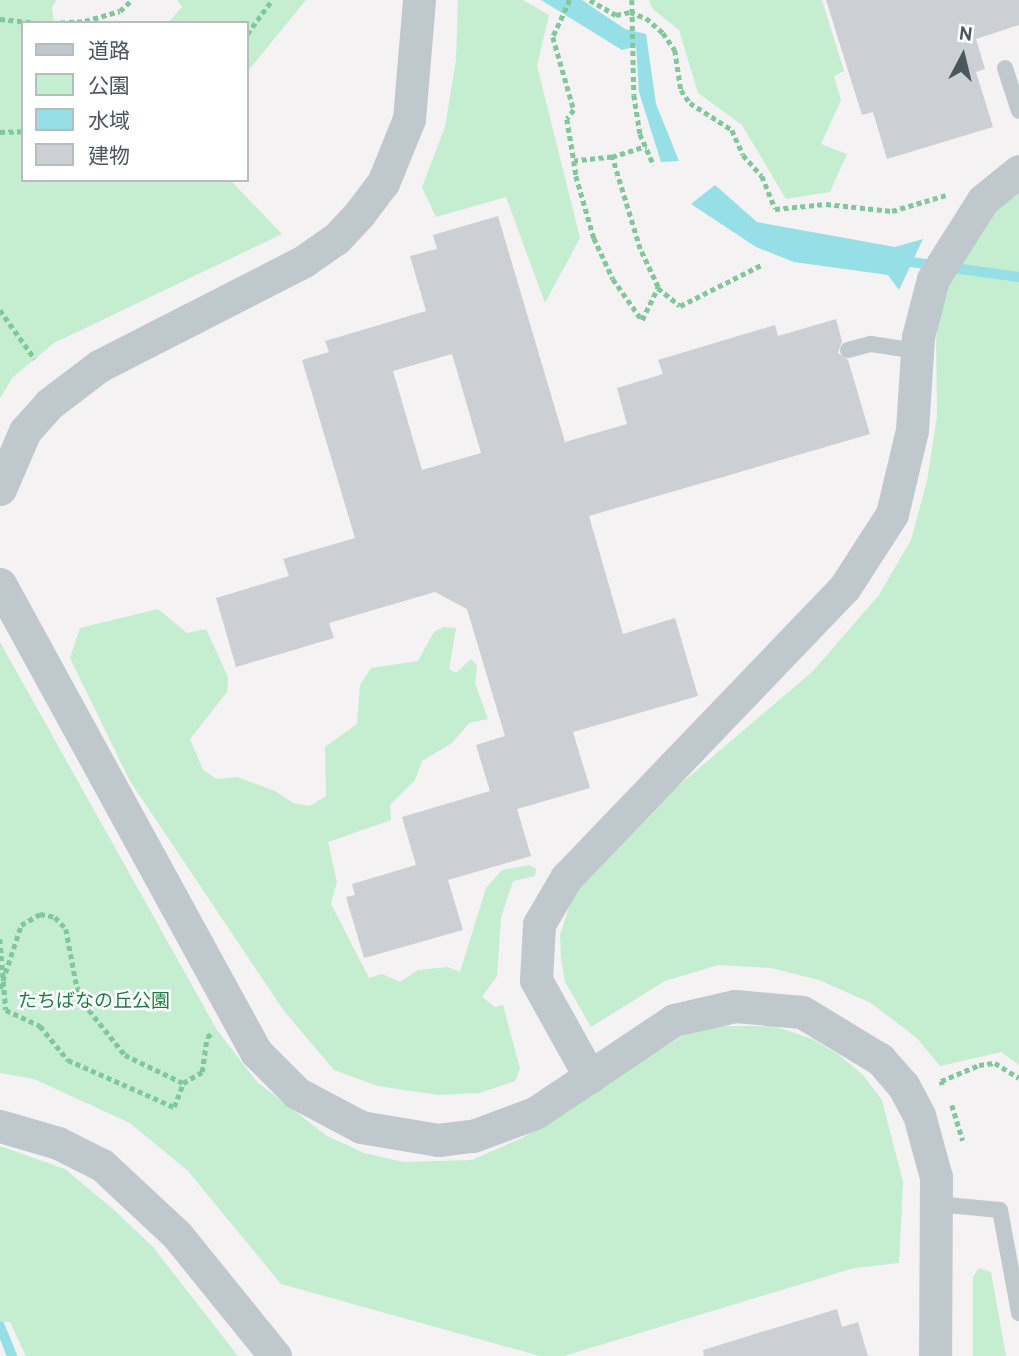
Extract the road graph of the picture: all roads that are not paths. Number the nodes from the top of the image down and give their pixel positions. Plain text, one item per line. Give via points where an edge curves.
1 (419, 0) edge
2 (1005, 68) dead end
3 (1019, 111) edge
4 (1019, 171) edge
5 (848, 350) dead end
6 (917, 351) junction
7 (0, 489) edge
8 (0, 584) edge
9 (590, 1077) junction
10 (0, 1126) edge
11 (936, 1204) junction
12 (1019, 1313) edge
13 (275, 1356) edge
14 (935, 1356) edge

1 - 7 street via 409,120 383,183 360,213 336,239 304,261 99,366 49,404 25,431
2 - 3 lane
4 - 6 street via 983,200 938,269
5 - 6 lane via 871,344
6 - 9 street via 912,430 891,514 845,587 566,878 539,923 537,980
8 - 9 street via 256,1052 297,1093 361,1127 438,1140 507,1127
9 - 11 street via 647,1035 702,1012 734,1006 802,1012 880,1059 903,1085 930,1146
10 - 13 street via 58,1143 112,1174 177,1234
11 - 12 lane via 1000,1210
11 - 14 street

